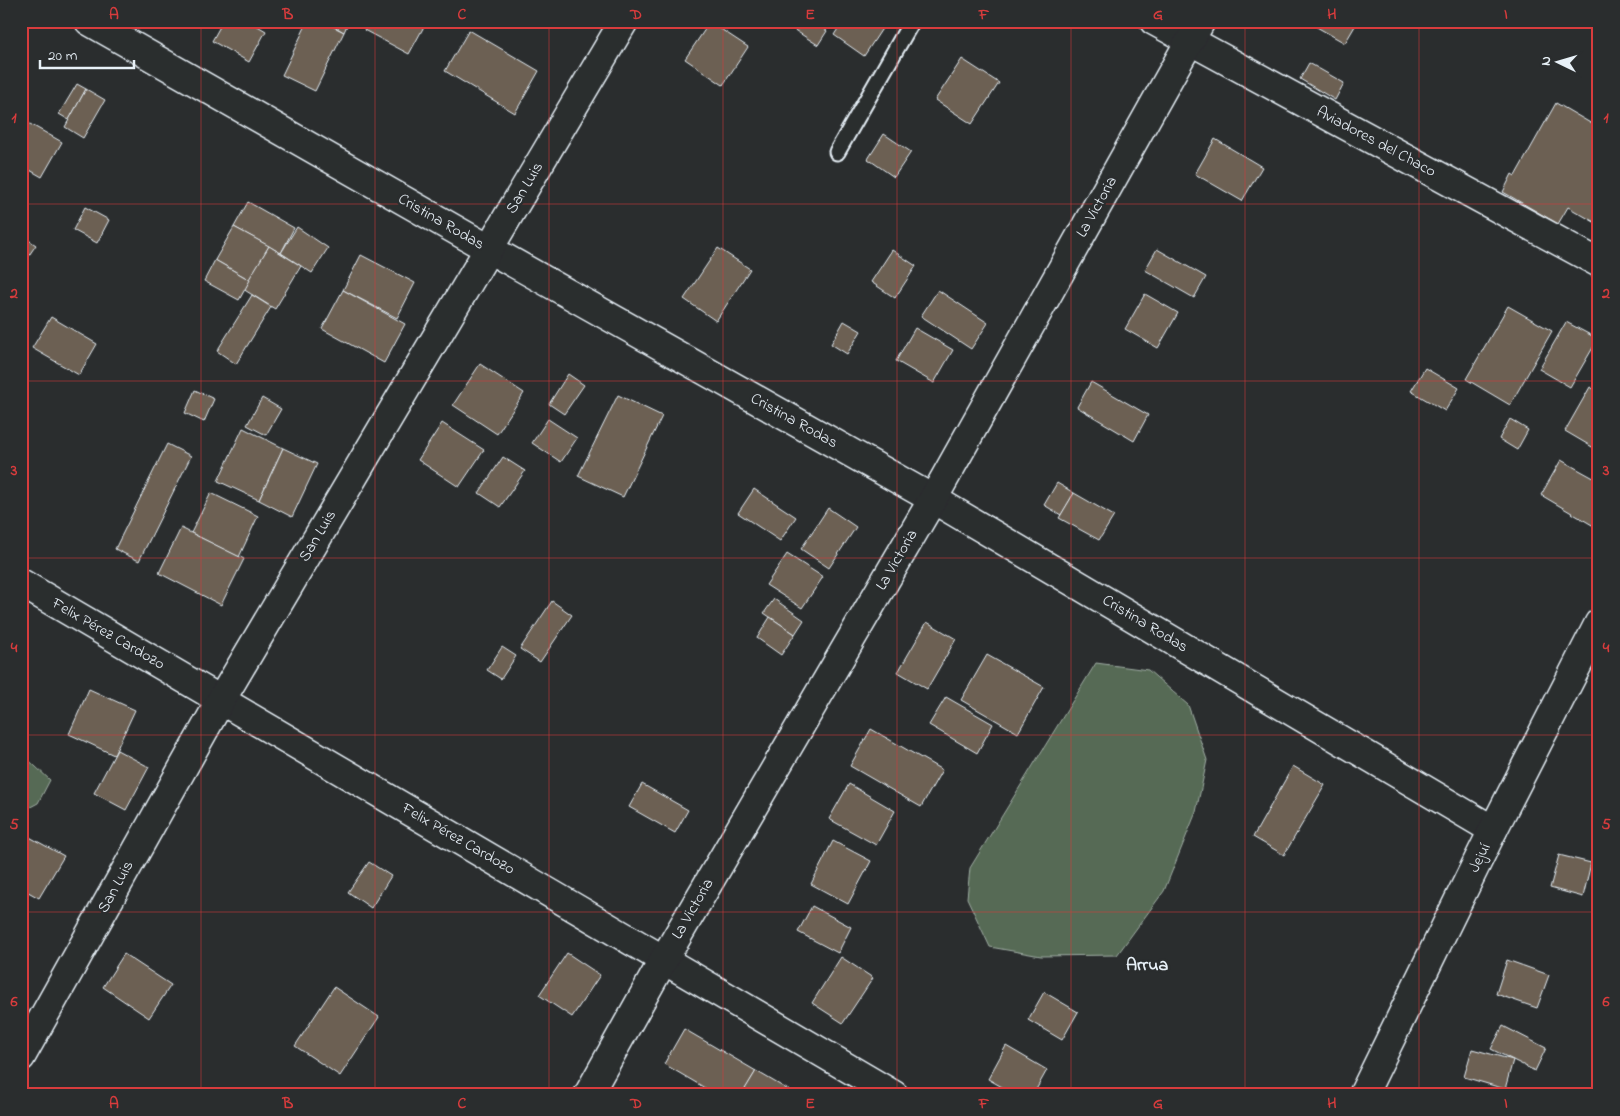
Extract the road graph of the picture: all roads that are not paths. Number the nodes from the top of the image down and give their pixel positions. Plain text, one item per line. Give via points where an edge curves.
1 (89, 21) edge
2 (624, 21) edge
3 (912, 21) edge
4 (1154, 21) edge
5 (1195, 31) edge
6 (836, 152) dead end
7 (489, 249) junction
8 (1599, 263) edge
9 (933, 498) junction
10 (21, 583) edge
11 (1599, 623) edge
12 (221, 700) junction
13 (1493, 830) junction
14 (664, 959) junction
15 (21, 1057) edge
16 (588, 1095) edge
17 (894, 1095) edge
18 (1364, 1095) edge

1 - 7 street, Cristina Rodas
2 - 7 street, San Luis
3 - 6 lane
4 - 5 street, Aviadores del Chaco
5 - 8 street, Aviadores del Chaco
5 - 9 street, La Victoria
7 - 9 street, Cristina Rodas
7 - 12 street, San Luis
9 - 13 street, Cristina Rodas
9 - 14 street, La Victoria
10 - 12 street, Felix Pérez Cardozo
11 - 13 street, Jejuí
12 - 14 street, Felix Pérez Cardozo
12 - 15 street, San Luis
13 - 18 street, Jejuí
14 - 16 street, La Victoria
14 - 17 street, Felix Pérez Cardozo

